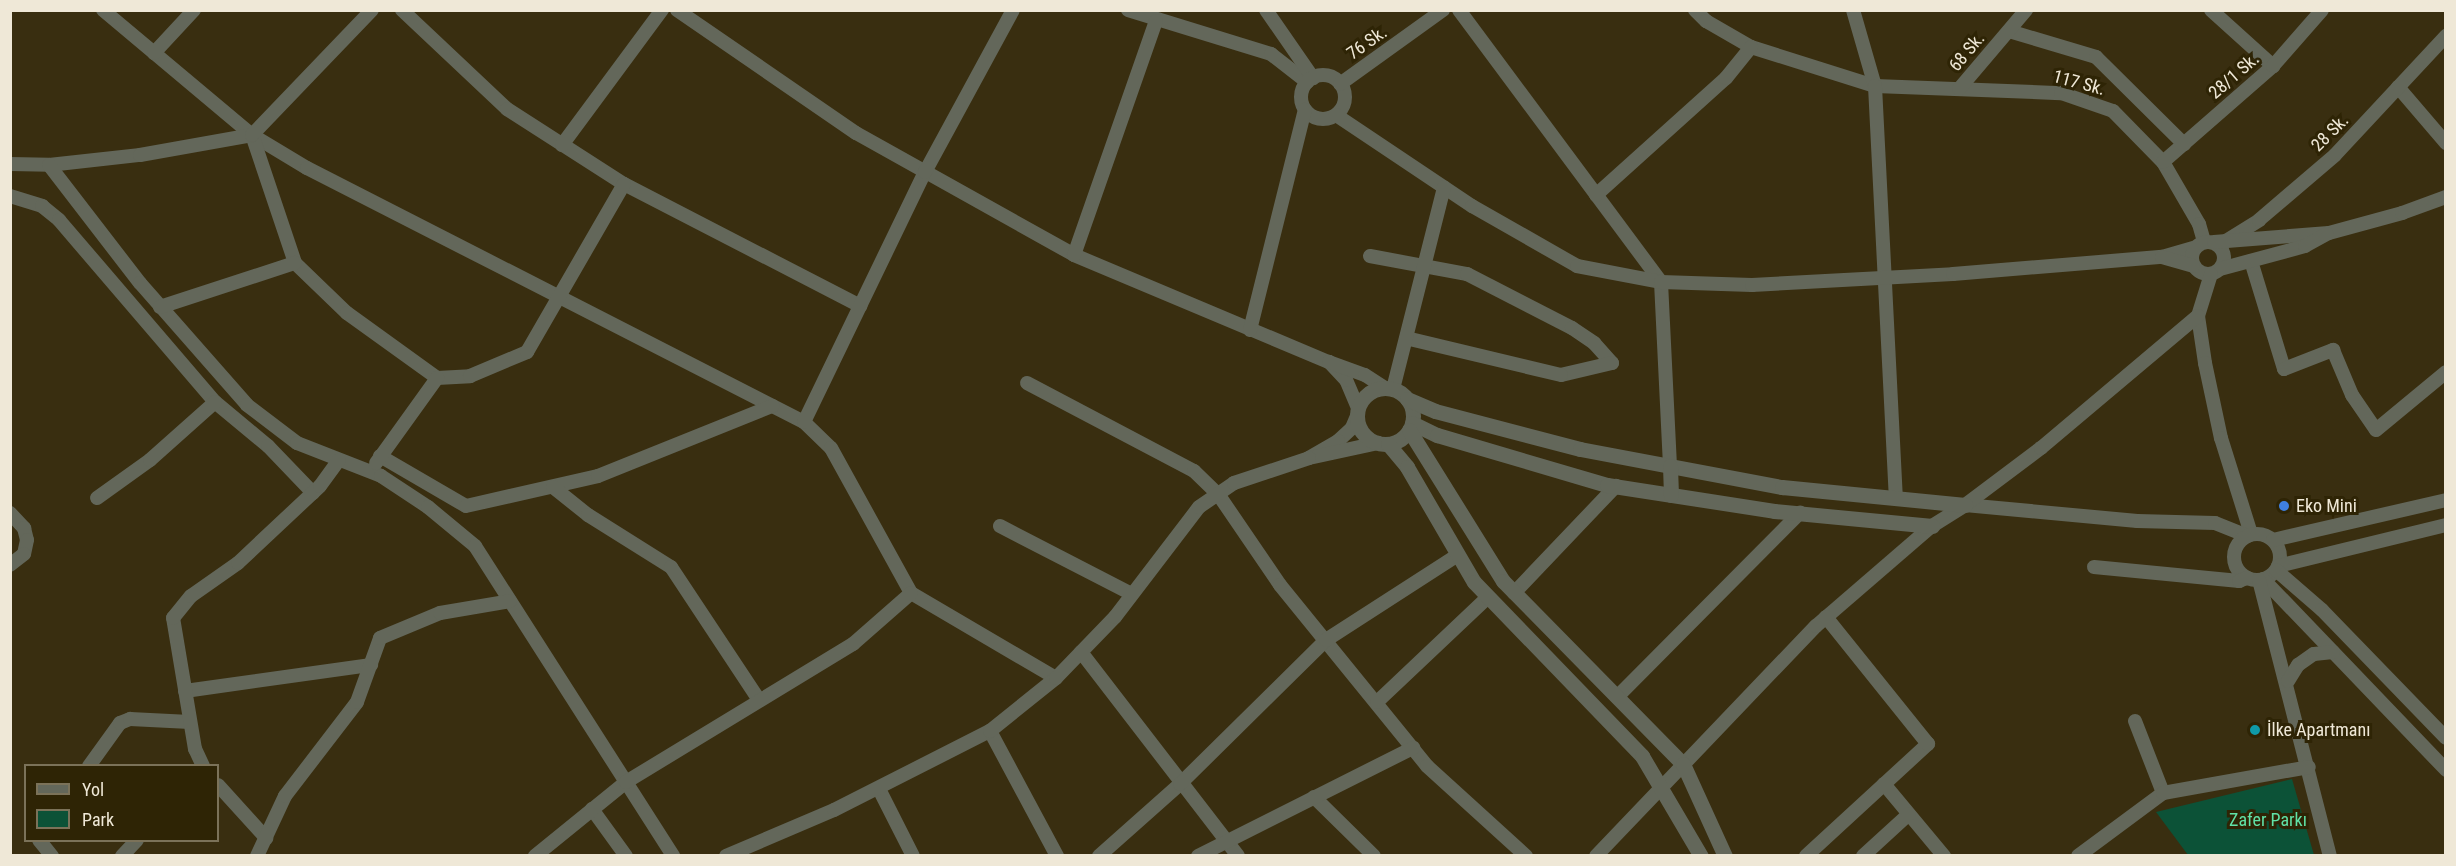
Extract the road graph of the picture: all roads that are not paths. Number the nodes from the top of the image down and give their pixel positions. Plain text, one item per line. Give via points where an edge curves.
1 (103, 10) edge
2 (194, 10) edge
3 (372, 10) edge
4 (402, 10) edge
5 (662, 10) edge
6 (677, 10) edge
7 (1013, 10) edge
8 (1128, 10) edge
9 (1266, 10) edge
10 (1443, 10) edge
11 (1459, 10) edge
12 (1695, 10) edge
13 (1853, 10) edge
14 (2026, 10) edge
15 (2211, 10) edge
16 (2322, 10) edge
17 (1156, 21) junction
18 (2009, 31) junction
19 (2445, 36) edge
20 (1751, 47) junction
21 (154, 53) junction
22 (2273, 66) junction
23 (1310, 80) junction
24 (1341, 84) junction
25 (1875, 86) junction
26 (2398, 87) junction
27 (1959, 89) junction
28 (1305, 110) junction
29 (1336, 115) junction
30 (252, 135) junction
31 (2445, 142) edge
32 (2184, 144) junction
33 (562, 145) junction
34 (2163, 162) junction
35 (10, 164) edge
36 (49, 165) junction
37 (925, 172) junction
38 (624, 184) junction
39 (1444, 188) junction
40 (1596, 195) junction
41 (10, 196) edge
42 (2445, 197) edge
43 (2329, 233) junction
44 (2210, 243) junction
45 (1074, 255) junction
46 (1370, 256) dead end
47 (2162, 257) junction
48 (2252, 261) junction
49 (295, 263) junction
50 (1425, 264) junction
51 (2195, 268) junction
52 (2216, 271) junction
53 (1887, 277) junction
54 (1661, 282) junction
55 (558, 297) junction
56 (2200, 301) junction
57 (160, 306) junction
58 (860, 306) junction
59 (2198, 315) junction
60 (1250, 330) junction
61 (1406, 338) junction
62 (1329, 362) junction
63 (2445, 372) edge
64 (437, 378) junction
65 (1027, 383) dead end
66 (1389, 388) junction
67 (1407, 399) junction
68 (215, 402) junction
69 (772, 406) junction
70 (1358, 412) junction
71 (804, 422) junction
72 (1410, 426) junction
73 (1383, 443) junction
74 (380, 456) junction
75 (1309, 458) junction
76 (339, 460) junction
77 (1670, 466) junction
78 (369, 472) junction
79 (553, 486) junction
80 (1616, 486) junction
81 (313, 493) junction
82 (1218, 494) junction
83 (1671, 495) junction
84 (97, 498) dead end
85 (1896, 498) junction
86 (2440, 501) edge
87 (1965, 506) junction
88 (10, 513) edge
89 (1800, 513) junction
90 (1932, 525) junction
91 (1000, 526) dead end
92 (2444, 527) edge
93 (2249, 535) junction
94 (2273, 540) junction
95 (1458, 555) junction
96 (10, 565) edge
97 (2094, 567) dead end
98 (2277, 568) junction
99 (2256, 579) junction
100 (911, 593) junction
101 (1514, 593) junction
102 (1132, 594) junction
103 (1488, 597) junction
104 (510, 601) junction
105 (1826, 617) junction
106 (1326, 640) junction
107 (1081, 652) junction
108 (2333, 652) junction
109 (371, 665) junction
110 (1056, 678) junction
111 (2288, 681) junction
112 (185, 691) junction
113 (1617, 697) junction
114 (759, 699) junction
115 (1377, 702) junction
116 (2135, 721) dead end
117 (190, 722) junction
118 (990, 731) junction
119 (2445, 738) edge
120 (1413, 748) junction
121 (90, 764) edge
122 (203, 764) edge
123 (1683, 764) junction
124 (2309, 767) junction
125 (2445, 770) edge
126 (626, 782) junction
127 (1180, 784) junction
128 (1662, 784) junction
129 (1884, 784) junction
130 (219, 786) edge
131 (879, 789) junction
132 (2163, 793) junction
133 (1314, 797) junction
134 (592, 809) junction
135 (1909, 814) junction
136 (266, 837) junction
137 (41, 842) edge
138 (135, 842) edge
139 (1227, 842) junction
140 (52, 855) edge
141 (122, 855) edge
142 (257, 855) edge
143 (535, 855) edge
144 (626, 855) edge
145 (674, 855) edge
146 (726, 855) edge
147 (913, 855) edge
148 (1057, 855) edge
149 (1099, 855) edge
150 (1198, 855) edge
151 (1239, 855) edge
152 (1374, 855) edge
153 (1526, 855) edge
154 (1596, 855) edge
155 (1701, 855) edge
156 (1725, 855) edge
157 (1806, 855) edge
158 (1863, 855) edge
159 (1944, 855) edge
160 (2078, 855) edge
161 (2330, 855) edge

1 - 21 street
2 - 21 street
3 - 30 street
4 - 33 street via 507,109
5 - 33 street
6 - 37 street via 856,133
7 - 37 street
8 - 17 street
9 - 23 street
10 - 24 street, 76 Sk.
11 - 40 street
12 - 20 street, 117 Sk. via 1706,21
13 - 25 street
14 - 18 street, 68 Sk.
15 - 22 street
16 - 22 street, 28/1 Sk.
17 - 23 street via 1271,54
17 - 45 street
18 - 27 street, 68 Sk.
18 - 32 street via 2096,57
19 - 26 street, 28 Sk.
20 - 25 street, 117 Sk.
20 - 40 street via 1726,78
21 - 30 street
22 - 32 street, 28/1 Sk.
23 - 24 street via 1328,76
23 - 28 street via 1301,96
24 - 29 street via 1345,98
25 - 27 street, 117 Sk.
25 - 53 street
26 - 31 street
26 - 44 street, 28 Sk. via 2336,155 2259,220
27 - 34 street, 117 Sk. via 2061,93 2113,111
28 - 29 street via 1317,119
28 - 60 street
29 - 39 street
30 - 36 street via 140,155
30 - 49 street
30 - 55 street via 378,207
32 - 34 street, 28/1 Sk.
33 - 38 street
34 - 44 street, 117 Sk.
35 - 36 street
36 - 57 street
37 - 45 street
37 - 58 street
38 - 55 street
38 - 58 street
39 - 50 street
39 - 54 street via 1577,266
40 - 54 street
41 - 68 street via 42,206 59,220
42 - 43 street
43 - 44 street
43 - 48 street via 2305,246
44 - 47 street
44 - 51 street via 2191,256
44 - 52 street, 117 Sk. via 2224,254
45 - 60 street
46 - 50 street
47 - 51 street
47 - 53 street
48 - 52 street
48 - 63 street via 2284,369 2333,350 2352,395 2376,430
49 - 57 street
49 - 64 street via 347,313
50 - 61 street
50 - 61 street via 1467,274 1572,328 1594,343 1612,363 1561,375
51 - 52 street
51 - 56 street
52 - 56 street
53 - 54 street via 1752,285
53 - 85 street
54 - 77 street
55 - 64 street via 527,352 470,376
55 - 69 street
56 - 59 street
57 - 76 street via 247,405 297,443
58 - 71 street
59 - 87 street via 2041,448
59 - 93 street via 2221,438
60 - 62 street
61 - 66 street
62 - 66 street
62 - 70 street via 1346,380
64 - 74 street
65 - 82 street via 1194,471
66 - 67 street
66 - 70 street via 1368,393
67 - 72 street
67 - 77 street via 1435,411 1580,449
68 - 81 street via 267,446
68 - 84 street via 150,460
69 - 71 street
69 - 79 street via 598,476
70 - 73 street via 1362,433
70 - 75 street via 1352,428
71 - 100 street via 831,448
72 - 73 street
72 - 80 street
72 - 101 street via 1478,546
73 - 75 street
73 - 95 street via 1407,467
74 - 78 street
74 - 79 street via 466,506
75 - 82 street via 1234,483
76 - 78 street
76 - 81 street
77 - 83 street
77 - 85 street via 1782,487
78 - 104 street via 428,507 475,546
79 - 114 street via 588,515 671,567
80 - 83 street
80 - 101 street
81 - 112 street via 238,563 191,596 173,618
82 - 102 street via 1199,507
82 - 106 street via 1280,585
83 - 89 street
85 - 87 street
86 - 92 street
86 - 94 street
87 - 90 street
87 - 93 street via 2137,521 2215,523
88 - 96 street via 24,528 27,540 24,554
89 - 90 street
89 - 113 street
90 - 105 street
91 - 102 street
92 - 98 street
93 - 94 street
93 - 99 street via 2238,543 2234,559 2238,570
94 - 98 street via 2279,550
95 - 103 street
95 - 106 street
97 - 99 street via 2239,581
98 - 99 street
98 - 119 street
99 - 108 street
99 - 111 street
100 - 110 street
100 - 114 street via 853,644
101 - 113 street
102 - 107 street
103 - 115 street
103 - 128 street via 1642,756
104 - 109 street via 440,612 381,638
104 - 126 street
105 - 123 street
105 - 129 street via 1928,744
106 - 115 street
106 - 127 street
107 - 110 street
107 - 127 street
108 - 111 street via 2314,654 2298,665
108 - 125 street
109 - 112 street
109 - 136 street via 357,702 285,796
110 - 118 street
111 - 124 street
112 - 117 street
113 - 123 street
114 - 126 street
115 - 120 street
116 - 132 street
117 - 121 street via 129,719 120,723
117 - 122 street
118 - 131 street
118 - 148 street
120 - 133 street
120 - 153 street via 1427,766
123 - 128 street
123 - 156 street
124 - 132 street
124 - 161 street
126 - 134 street
126 - 145 street
127 - 139 street
127 - 149 street
128 - 154 street
128 - 155 street
129 - 135 street
129 - 157 street
130 - 136 street
131 - 146 street
131 - 147 street
132 - 160 street
133 - 139 street
133 - 152 street
134 - 143 street
134 - 144 street
135 - 158 street
135 - 159 street
136 - 142 street
137 - 140 street
138 - 141 street
139 - 150 street
139 - 151 street

